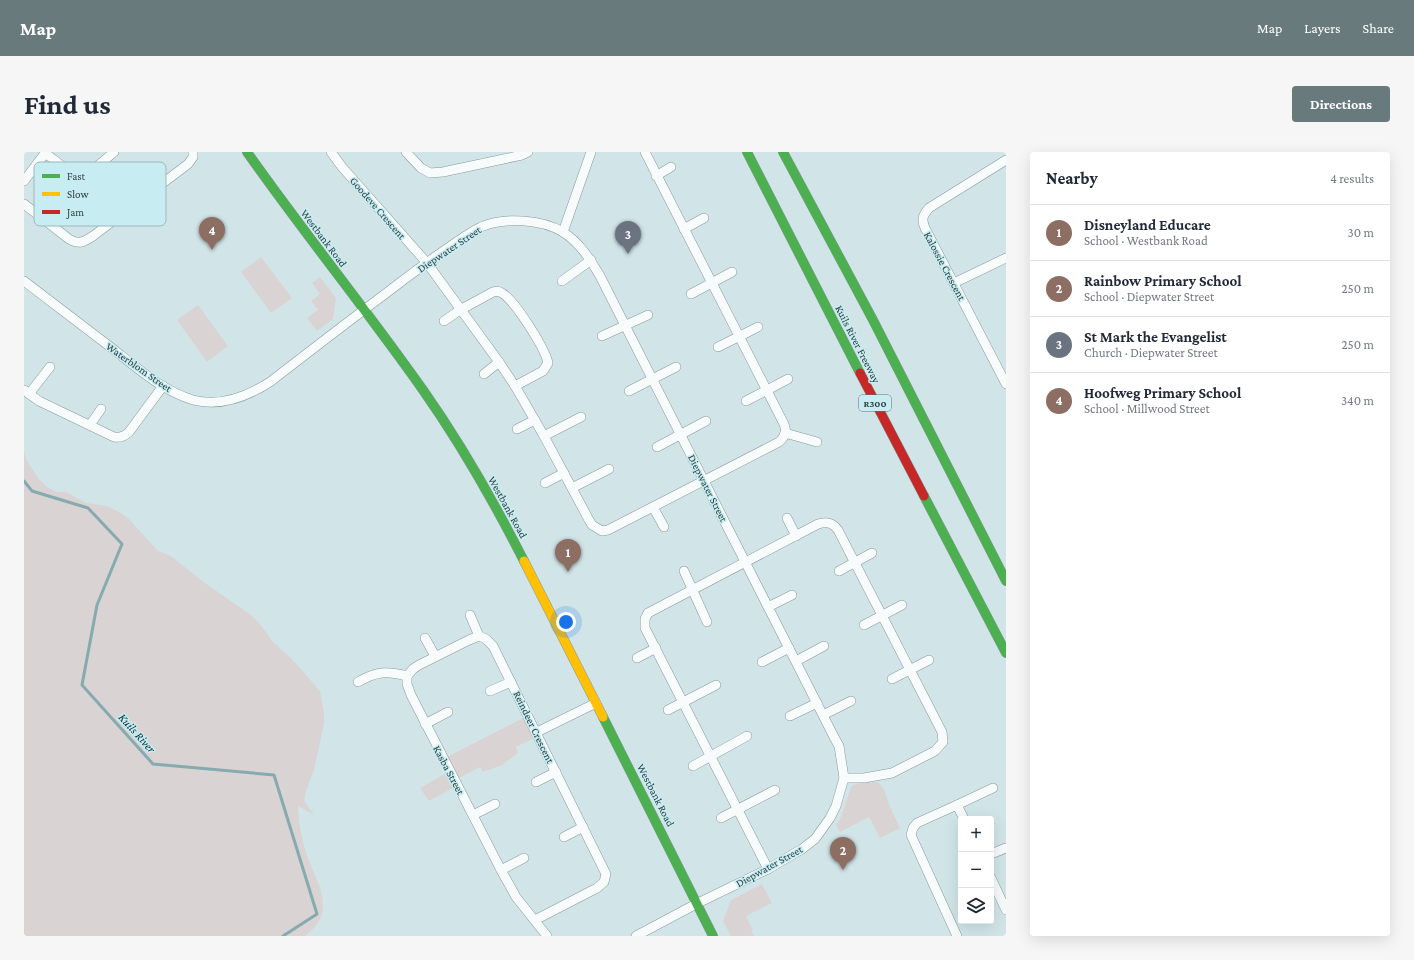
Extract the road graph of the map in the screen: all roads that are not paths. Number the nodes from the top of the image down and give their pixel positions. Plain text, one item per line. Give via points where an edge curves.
1 (46, 152) edge
2 (114, 152) edge
3 (193, 152) edge
4 (247, 152) edge
5 (331, 152) edge
6 (406, 152) edge
7 (528, 152) edge
8 (591, 152) edge
9 (645, 152) edge
10 (747, 152) edge
11 (783, 152) edge
12 (1006, 160) edge
13 (38, 162) edge
14 (58, 162) edge
15 (101, 162) edge
16 (671, 167) dead end
17 (34, 168) edge
18 (656, 176) junction
19 (24, 181) edge
20 (166, 181) edge
21 (24, 204) edge
22 (34, 212) edge
23 (704, 218) dead end
24 (52, 226) edge
25 (106, 226) edge
26 (684, 229) junction
27 (563, 232) junction
28 (1006, 258) edge
29 (591, 260) junction
30 (427, 263) junction
31 (732, 272) dead end
32 (562, 281) dead end
33 (27, 283) edge
34 (712, 283) junction
35 (954, 283) junction
36 (24, 293) edge
37 (691, 294) dead end
38 (364, 310) junction
39 (460, 310) junction
40 (648, 315) dead end
41 (444, 321) dead end
42 (625, 325) junction
43 (758, 327) dead end
44 (602, 336) dead end
45 (739, 336) junction
46 (718, 347) dead end
47 (499, 362) junction
48 (50, 367) dead end
49 (676, 368) dead end
50 (484, 374) dead end
51 (788, 379) dead end
52 (652, 380) junction
53 (1006, 384) edge
54 (164, 386) junction
55 (515, 386) junction
56 (766, 390) junction
57 (629, 391) dead end
58 (26, 392) edge
59 (746, 401) dead end
60 (101, 408) dead end
61 (581, 417) dead end
62 (535, 420) junction
63 (706, 422) dead end
64 (90, 425) junction
65 (517, 429) dead end
66 (785, 433) junction
67 (681, 435) junction
68 (544, 436) junction
69 (817, 442) dead end
70 (657, 447) dead end
71 (610, 469) dead end
72 (564, 473) junction
73 (704, 481) junction
74 (546, 483) dead end
75 (572, 488) junction
76 (653, 507) junction
77 (787, 518) dead end
78 (664, 527) dead end
79 (796, 536) junction
80 (872, 552) dead end
81 (745, 562) junction
82 (855, 562) junction
83 (684, 571) dead end
84 (839, 571) dead end
85 (1006, 581) edge
86 (693, 589) junction
87 (792, 595) dead end
88 (902, 605) dead end
89 (768, 607) junction
90 (470, 614) dead end
91 (882, 616) junction
92 (707, 622) dead end
93 (864, 625) dead end
94 (479, 636) junction
95 (425, 638) dead end
96 (824, 646) dead end
97 (656, 648) junction
98 (789, 648) junction
99 (1006, 653) edge
100 (434, 656) junction
101 (638, 658) dead end
102 (929, 660) dead end
103 (796, 661) junction
104 (762, 662) dead end
105 (910, 670) junction
106 (408, 676) junction
107 (892, 679) dead end
108 (358, 682) dead end
109 (511, 682) junction
110 (716, 686) dead end
111 (490, 691) dead end
112 (851, 700) dead end
113 (683, 702) junction
114 (596, 703) junction
115 (817, 703) junction
116 (668, 710) dead end
117 (448, 712) dead end
118 (823, 715) junction
119 (790, 716) dead end
120 (425, 724) junction
121 (536, 732) junction
122 (747, 736) dead end
123 (711, 756) junction
124 (692, 766) dead end
125 (556, 772) junction
126 (844, 778) junction
127 (536, 782) dead end
128 (993, 788) dead end
129 (775, 790) dead end
130 (495, 804) dead end
131 (957, 804) junction
132 (738, 810) junction
133 (473, 815) junction
134 (963, 816) edge
135 (721, 818) dead end
136 (583, 827) junction
137 (564, 836) dead end
138 (1006, 848) edge
139 (994, 853) edge
140 (524, 858) dead end
141 (768, 869) junction
142 (501, 870) junction
143 (994, 884) edge
144 (698, 903) junction
145 (1006, 910) edge
146 (535, 920) junction
147 (547, 936) edge
148 (637, 936) edge
149 (714, 936) edge
150 (957, 936) edge

1 - 13 street
1 - 14 street
2 - 15 street
3 - 20 street via 188,164
4 - 38 main road, Westbank Road
5 - 30 street, Goodeve Crescent
6 - 7 street via 421,168 430,173
8 - 27 street
9 - 18 street
10 - 99 main road, Kuils River Freeway / R300
11 - 85 main road via 873,320
12 - 35 street, Kalossie Crescent via 929,208 924,214 922,222
16 - 18 street
17 - 19 street
18 - 26 street
21 - 22 street
23 - 26 street
24 - 25 street via 69,239 82,243
26 - 34 street
27 - 29 street, Diepwater Street
27 - 30 street, Diepwater Street via 536,222 498,222 473,231
28 - 35 street
29 - 32 street
29 - 42 street, Diepwater Street
30 - 38 street, Diepwater Street
30 - 39 street, Goodeve Crescent
31 - 34 street
33 - 36 street
33 - 54 street, Waterblom Street
34 - 37 street
34 - 45 street
35 - 53 street, Kalossie Crescent
38 - 54 street, Waterblom Street via 270,382 243,396 229,400 201,401 180,395
38 - 114 main road, Westbank Road via 423,390 464,452 520,553
39 - 41 street
39 - 47 street, Goodeve Crescent
39 - 55 street via 499,291 529,325 548,363 544,370
40 - 42 street
42 - 44 street
42 - 52 street, Diepwater Street
43 - 45 street
45 - 46 street
45 - 56 street
47 - 50 street
47 - 55 street, Goodeve Crescent
48 - 58 street
49 - 52 street
51 - 56 street
52 - 57 street
52 - 67 street, Diepwater Street
54 - 64 street via 125,436 114,437
55 - 62 street, Goodeve Crescent
56 - 59 street
56 - 66 street via 786,428
58 - 64 street
60 - 64 street
61 - 68 street
62 - 65 street
62 - 68 street, Goodeve Crescent
63 - 67 street
66 - 69 street
66 - 73 street via 779,442
67 - 70 street
67 - 73 street, Diepwater Street
68 - 72 street, Goodeve Crescent
71 - 75 street
72 - 74 street
72 - 75 street, Goodeve Crescent
73 - 76 street
73 - 81 street, Diepwater Street
75 - 76 street, Goodeve Crescent via 592,525 602,531
76 - 78 street
77 - 79 street
79 - 81 street
79 - 82 street via 826,522 838,530
80 - 82 street
81 - 86 street
81 - 89 street, Diepwater Street
82 - 84 street
82 - 91 street
83 - 86 street
86 - 92 street
86 - 97 street via 647,615 645,628
87 - 89 street
88 - 91 street
89 - 98 street, Diepwater Street
90 - 94 street, Reindeer Crescent
91 - 93 street
91 - 105 street
94 - 100 street
94 - 109 street, Reindeer Crescent via 491,644
95 - 100 street
96 - 103 street
97 - 101 street
97 - 113 street
98 - 103 street, Diepwater Street
98 - 104 street
100 - 106 street via 413,669
102 - 105 street
103 - 115 street, Diepwater Street
105 - 107 street
105 - 126 street via 942,732 943,742 935,752 892,773 864,778
106 - 108 street via 389,672 371,674
106 - 120 street, Kasba Street via 408,689
109 - 111 street, Reindeer Crescent
109 - 121 street, Reindeer Crescent
110 - 113 street
112 - 118 street
113 - 116 street
113 - 123 street
114 - 121 street
114 - 144 main road, Westbank Road
115 - 118 street, Diepwater Street
115 - 119 street
117 - 120 street
118 - 126 street, Diepwater Street via 839,746
120 - 133 street, Kasba Street
121 - 125 street, Reindeer Crescent
122 - 123 street
123 - 124 street
123 - 132 street
125 - 127 street, Reindeer Crescent
125 - 136 street, Reindeer Crescent
126 - 141 street, Diepwater Street via 836,806 819,834 802,849
128 - 131 street
129 - 132 street
130 - 133 street
131 - 134 street
131 - 150 street via 917,824 911,835
132 - 135 street
132 - 141 street
133 - 142 street, Kasba Street
136 - 137 street
136 - 146 street, Reindeer Crescent via 606,871 604,882 598,888
138 - 139 street
140 - 142 street
141 - 144 street, Diepwater Street
142 - 146 street, Kasba Street via 516,897
143 - 145 street
144 - 148 street
144 - 149 main road, Westbank Road
146 - 147 street, Kasba Street

